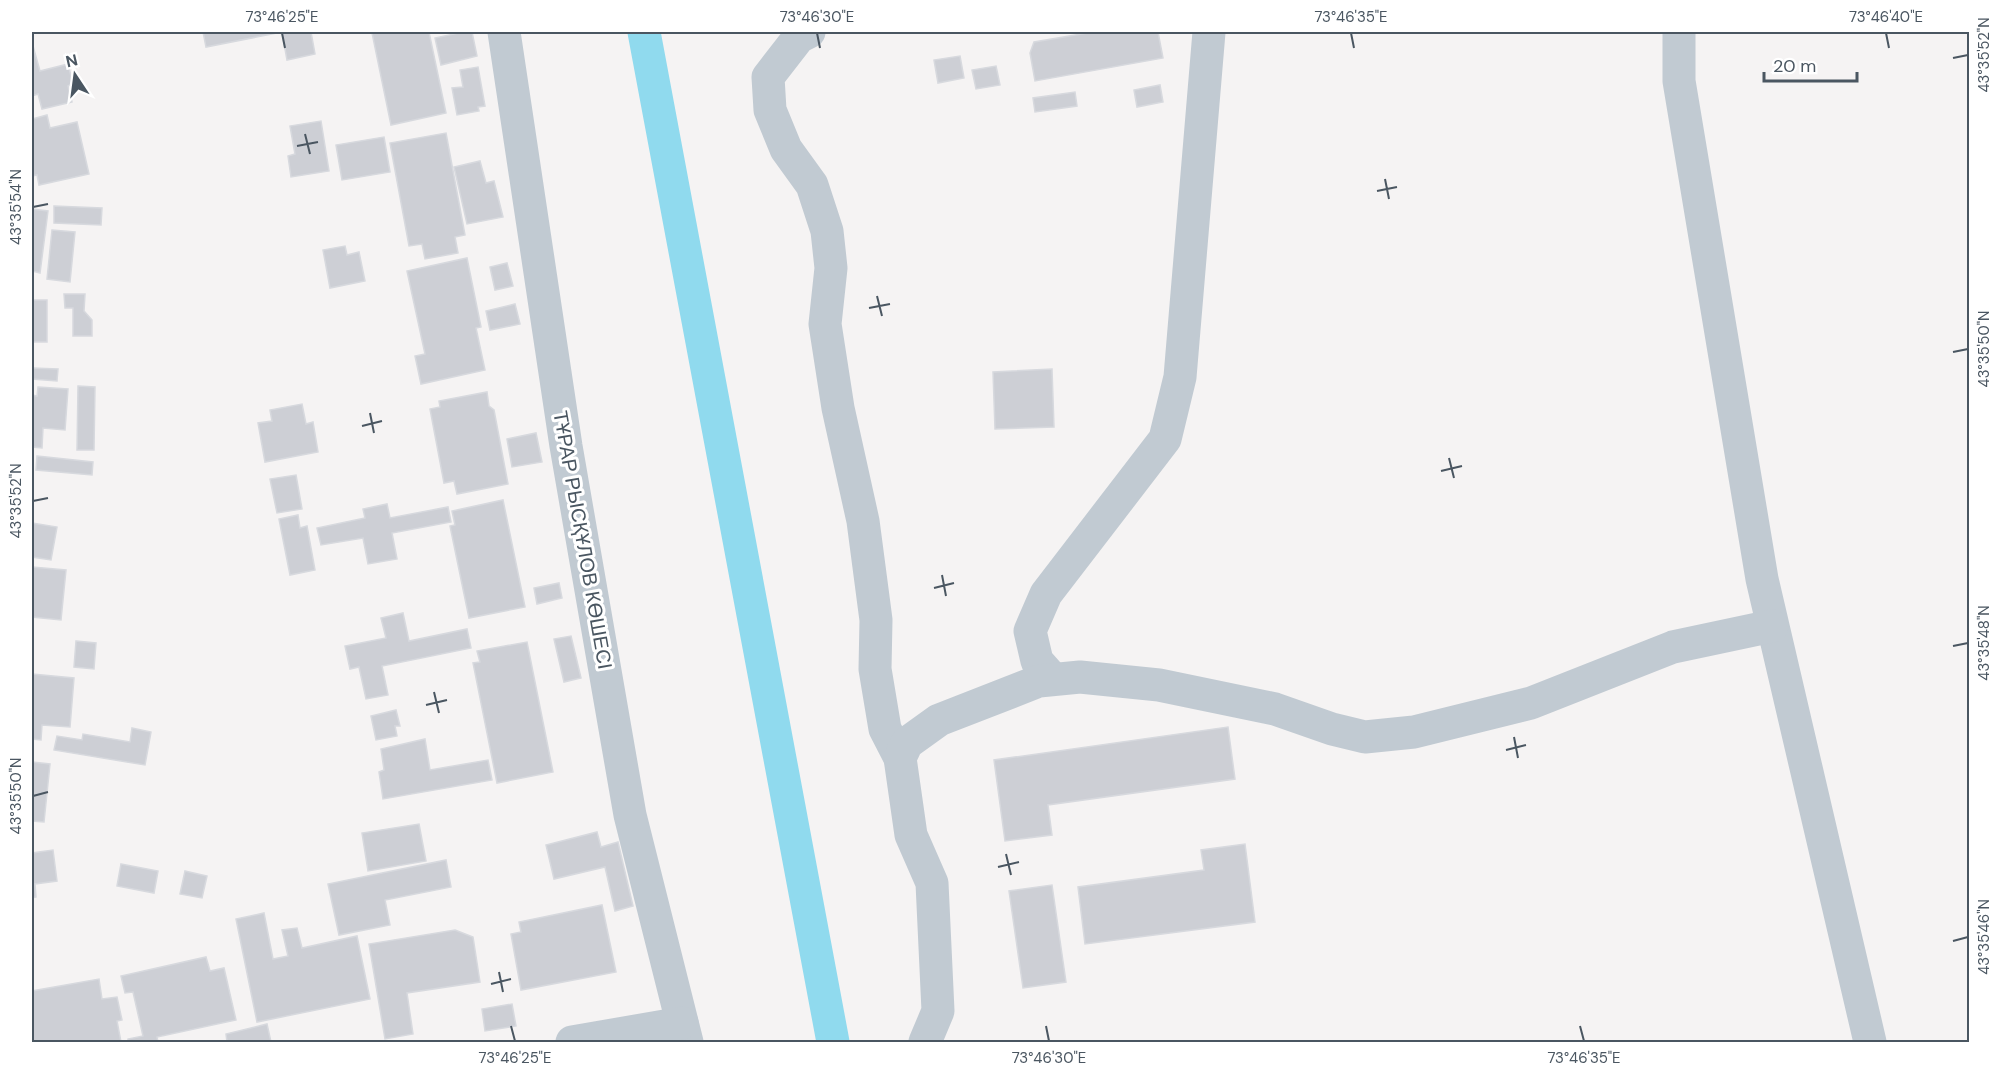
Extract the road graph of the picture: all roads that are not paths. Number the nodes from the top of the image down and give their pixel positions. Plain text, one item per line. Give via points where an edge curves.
1 (504, 32) edge
2 (809, 32) edge
3 (1209, 32) edge
4 (1679, 32) edge
5 (1772, 626) junction
6 (1053, 679) junction
7 (900, 758) junction
8 (685, 1033) edge
9 (572, 1042) edge
10 (925, 1042) edge
11 (1870, 1042) edge

1 - 8 street, ТҰРАР РЫСҚҰЛОВ КӨШЕСІ via 566,446 630,815
2 - 7 street via 799,37 768,77 770,110 786,148 812,185 826,231 831,268 825,324 838,408 863,521 876,620 875,669 885,729
3 - 6 street via 1180,377 1165,439 1046,594 1030,631 1036,661
4 - 5 street via 1681,93
5 - 6 street via 1673,647 1531,703 1414,732 1365,737 1275,709 1159,685 1080,677
5 - 11 street
6 - 7 street via 939,720 907,743
7 - 10 street via 911,835 932,883 938,1011
8 - 9 street

